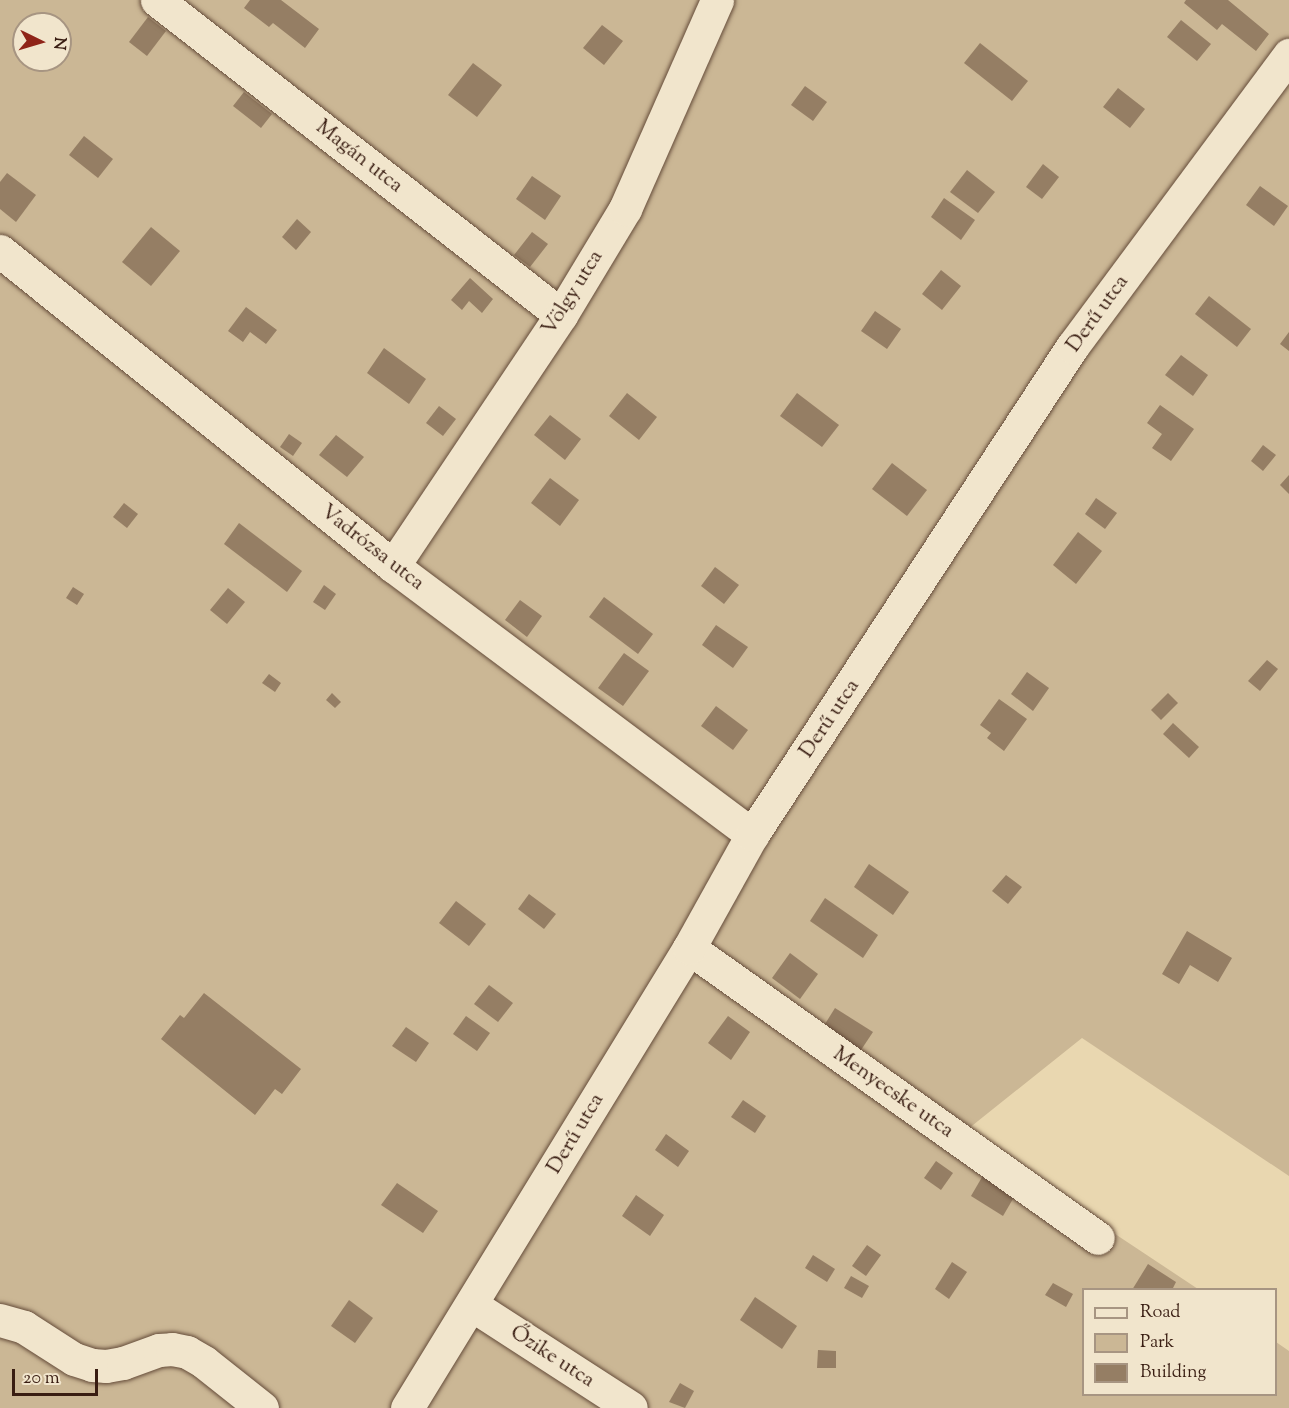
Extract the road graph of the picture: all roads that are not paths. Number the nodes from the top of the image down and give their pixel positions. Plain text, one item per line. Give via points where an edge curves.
1 (157, 0) edge
2 (717, 0) edge
3 (1289, 55) edge
4 (0, 251) edge
5 (561, 315) junction
6 (393, 566) junction
7 (752, 835) junction
8 (689, 948) junction
9 (1098, 1238) dead end
10 (472, 1305) junction
11 (0, 1320) edge
12 (262, 1408) edge
13 (407, 1408) edge
14 (631, 1408) edge

1 - 5 street, Magán utca
2 - 5 street, Völgy utca via 626,209
3 - 7 street, Derű utca via 1072,347
4 - 6 street, Vadrózsa utca
5 - 6 street, Völgy utca
6 - 7 street, Vadrózsa utca
7 - 8 street, Derű utca
8 - 9 street, Menyecske utca
8 - 10 street, Derű utca
10 - 13 street, Derű utca
10 - 14 street, Őzike utca
11 - 12 street via 24,1327 74,1359 92,1365 123,1363 159,1350 187,1352

